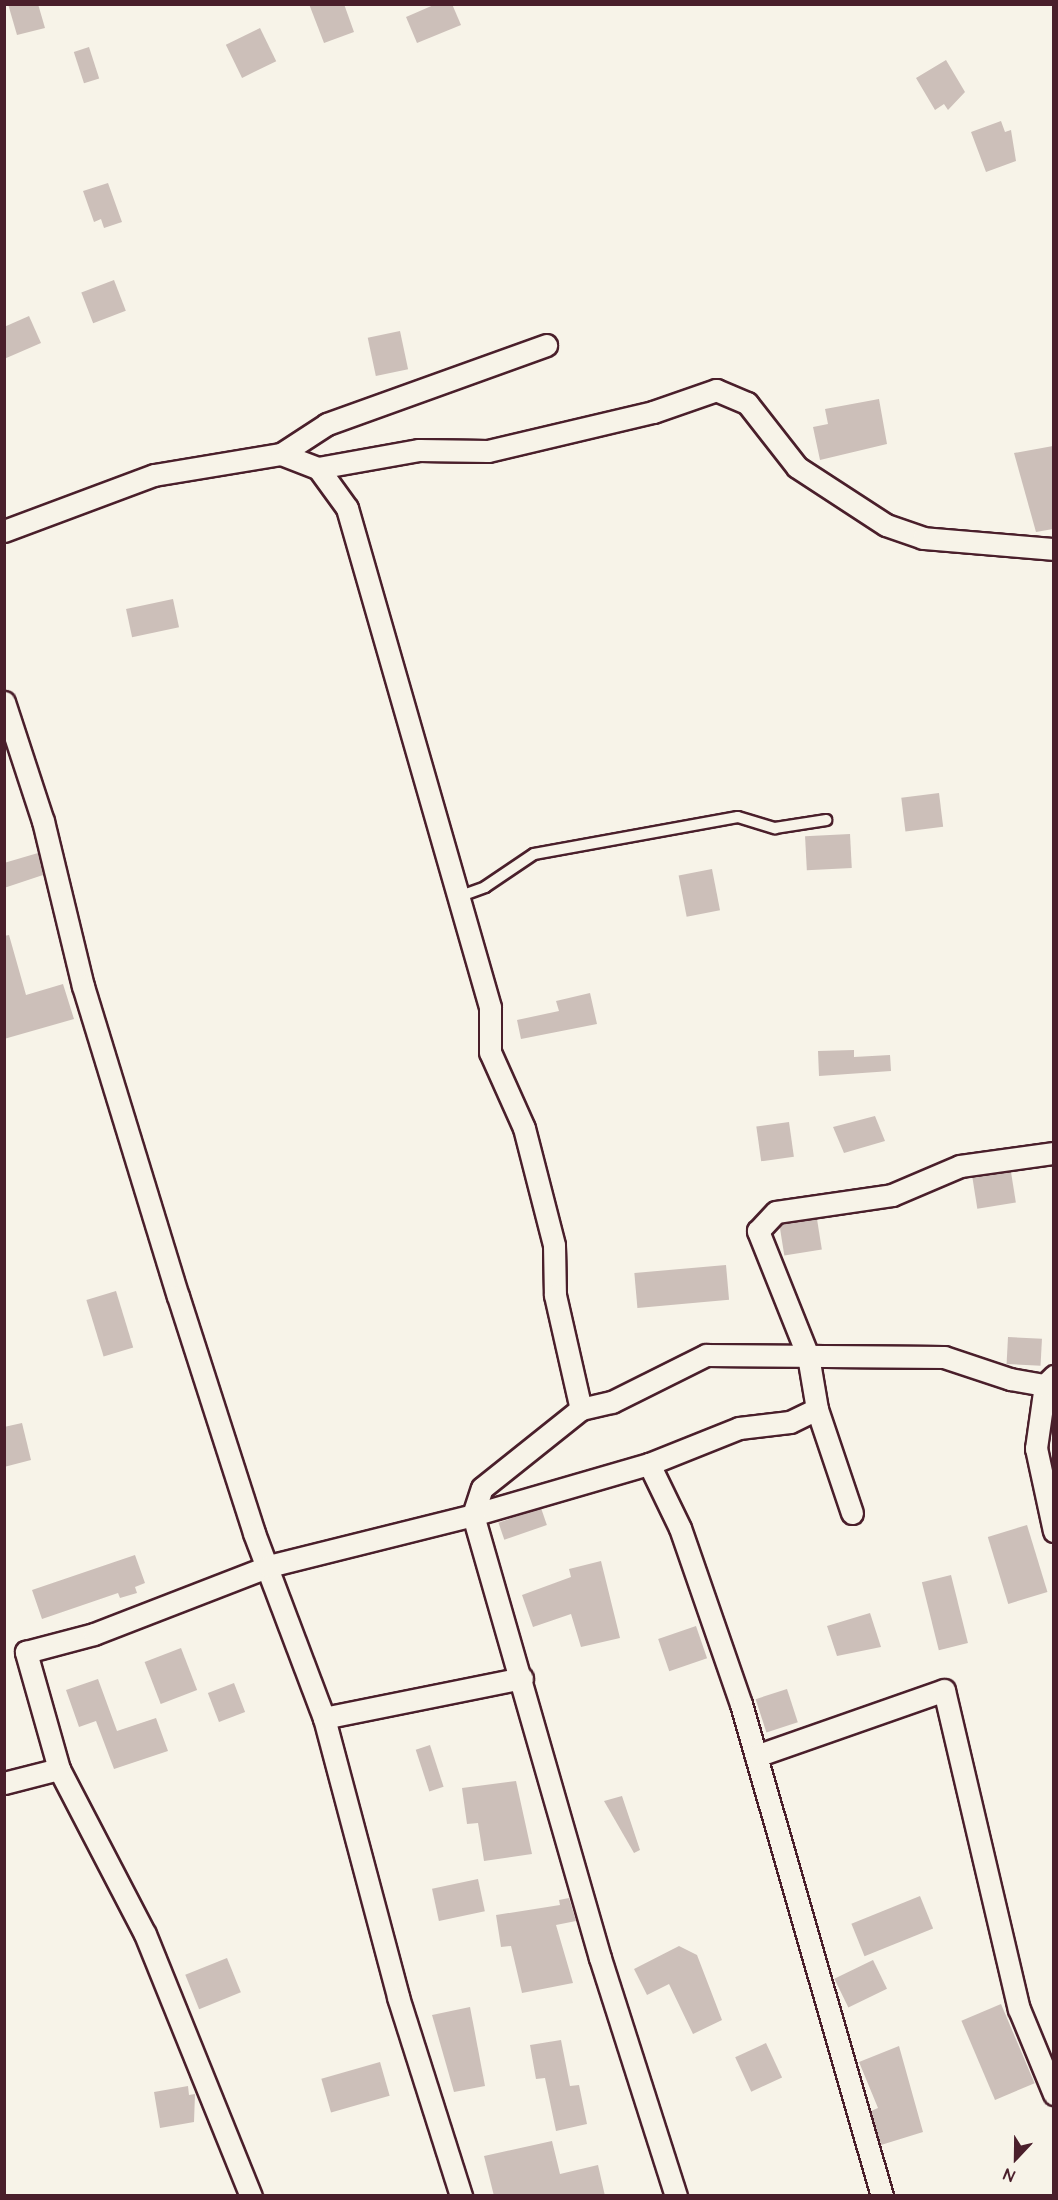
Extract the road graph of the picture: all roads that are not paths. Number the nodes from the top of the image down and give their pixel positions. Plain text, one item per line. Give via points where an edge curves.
1 (546, 345) dead end
2 (281, 454) junction
3 (318, 468) junction
4 (4, 531) edge
5 (1053, 549) edge
6 (4, 702) edge
7 (826, 820) dead end
8 (458, 897) junction
9 (1053, 1153) edge
10 (808, 1356) junction
11 (1049, 1380) edge
12 (581, 1409) junction
13 (817, 1409) junction
14 (649, 1464) junction
15 (852, 1513) dead end
16 (473, 1515) junction
17 (1053, 1531) edge
18 (268, 1566) junction
19 (522, 1678) junction
20 (324, 1718) junction
21 (756, 1756) junction
22 (59, 1769) junction
23 (4, 1783) edge
24 (1053, 2094) edge
25 (251, 2196) edge
26 (461, 2196) edge
27 (676, 2196) edge
28 (882, 2196) edge

1 - 2 street via 327,424
2 - 3 street
2 - 4 street via 154,475
3 - 5 street via 419,450 488,451 653,412 716,390 747,403 797,467 886,525 923,538
3 - 8 street via 347,508
6 - 18 street via 43,821 83,986
7 - 8 lane via 775,828 738,817 534,854 485,887
8 - 12 street via 490,1007 490,1052 524,1128 554,1245 555,1295
9 - 10 street via 960,1166 892,1196 776,1212 758,1231
10 - 11 street via 944,1357
10 - 12 street via 706,1355 612,1402
10 - 13 street
11 - 17 street via 1036,1448
12 - 16 street via 482,1488
13 - 14 street via 790,1422 739,1428
13 - 15 street
14 - 16 street
14 - 21 street via 680,1528
16 - 18 street
16 - 19 street
18 - 20 street
18 - 22 street via 94,1634 26,1652
19 - 20 street
19 - 27 street via 600,1958
20 - 26 street via 398,1997
21 - 24 street via 944,1690 1019,2009
21 - 28 street
22 - 23 street
22 - 25 street via 145,1934

